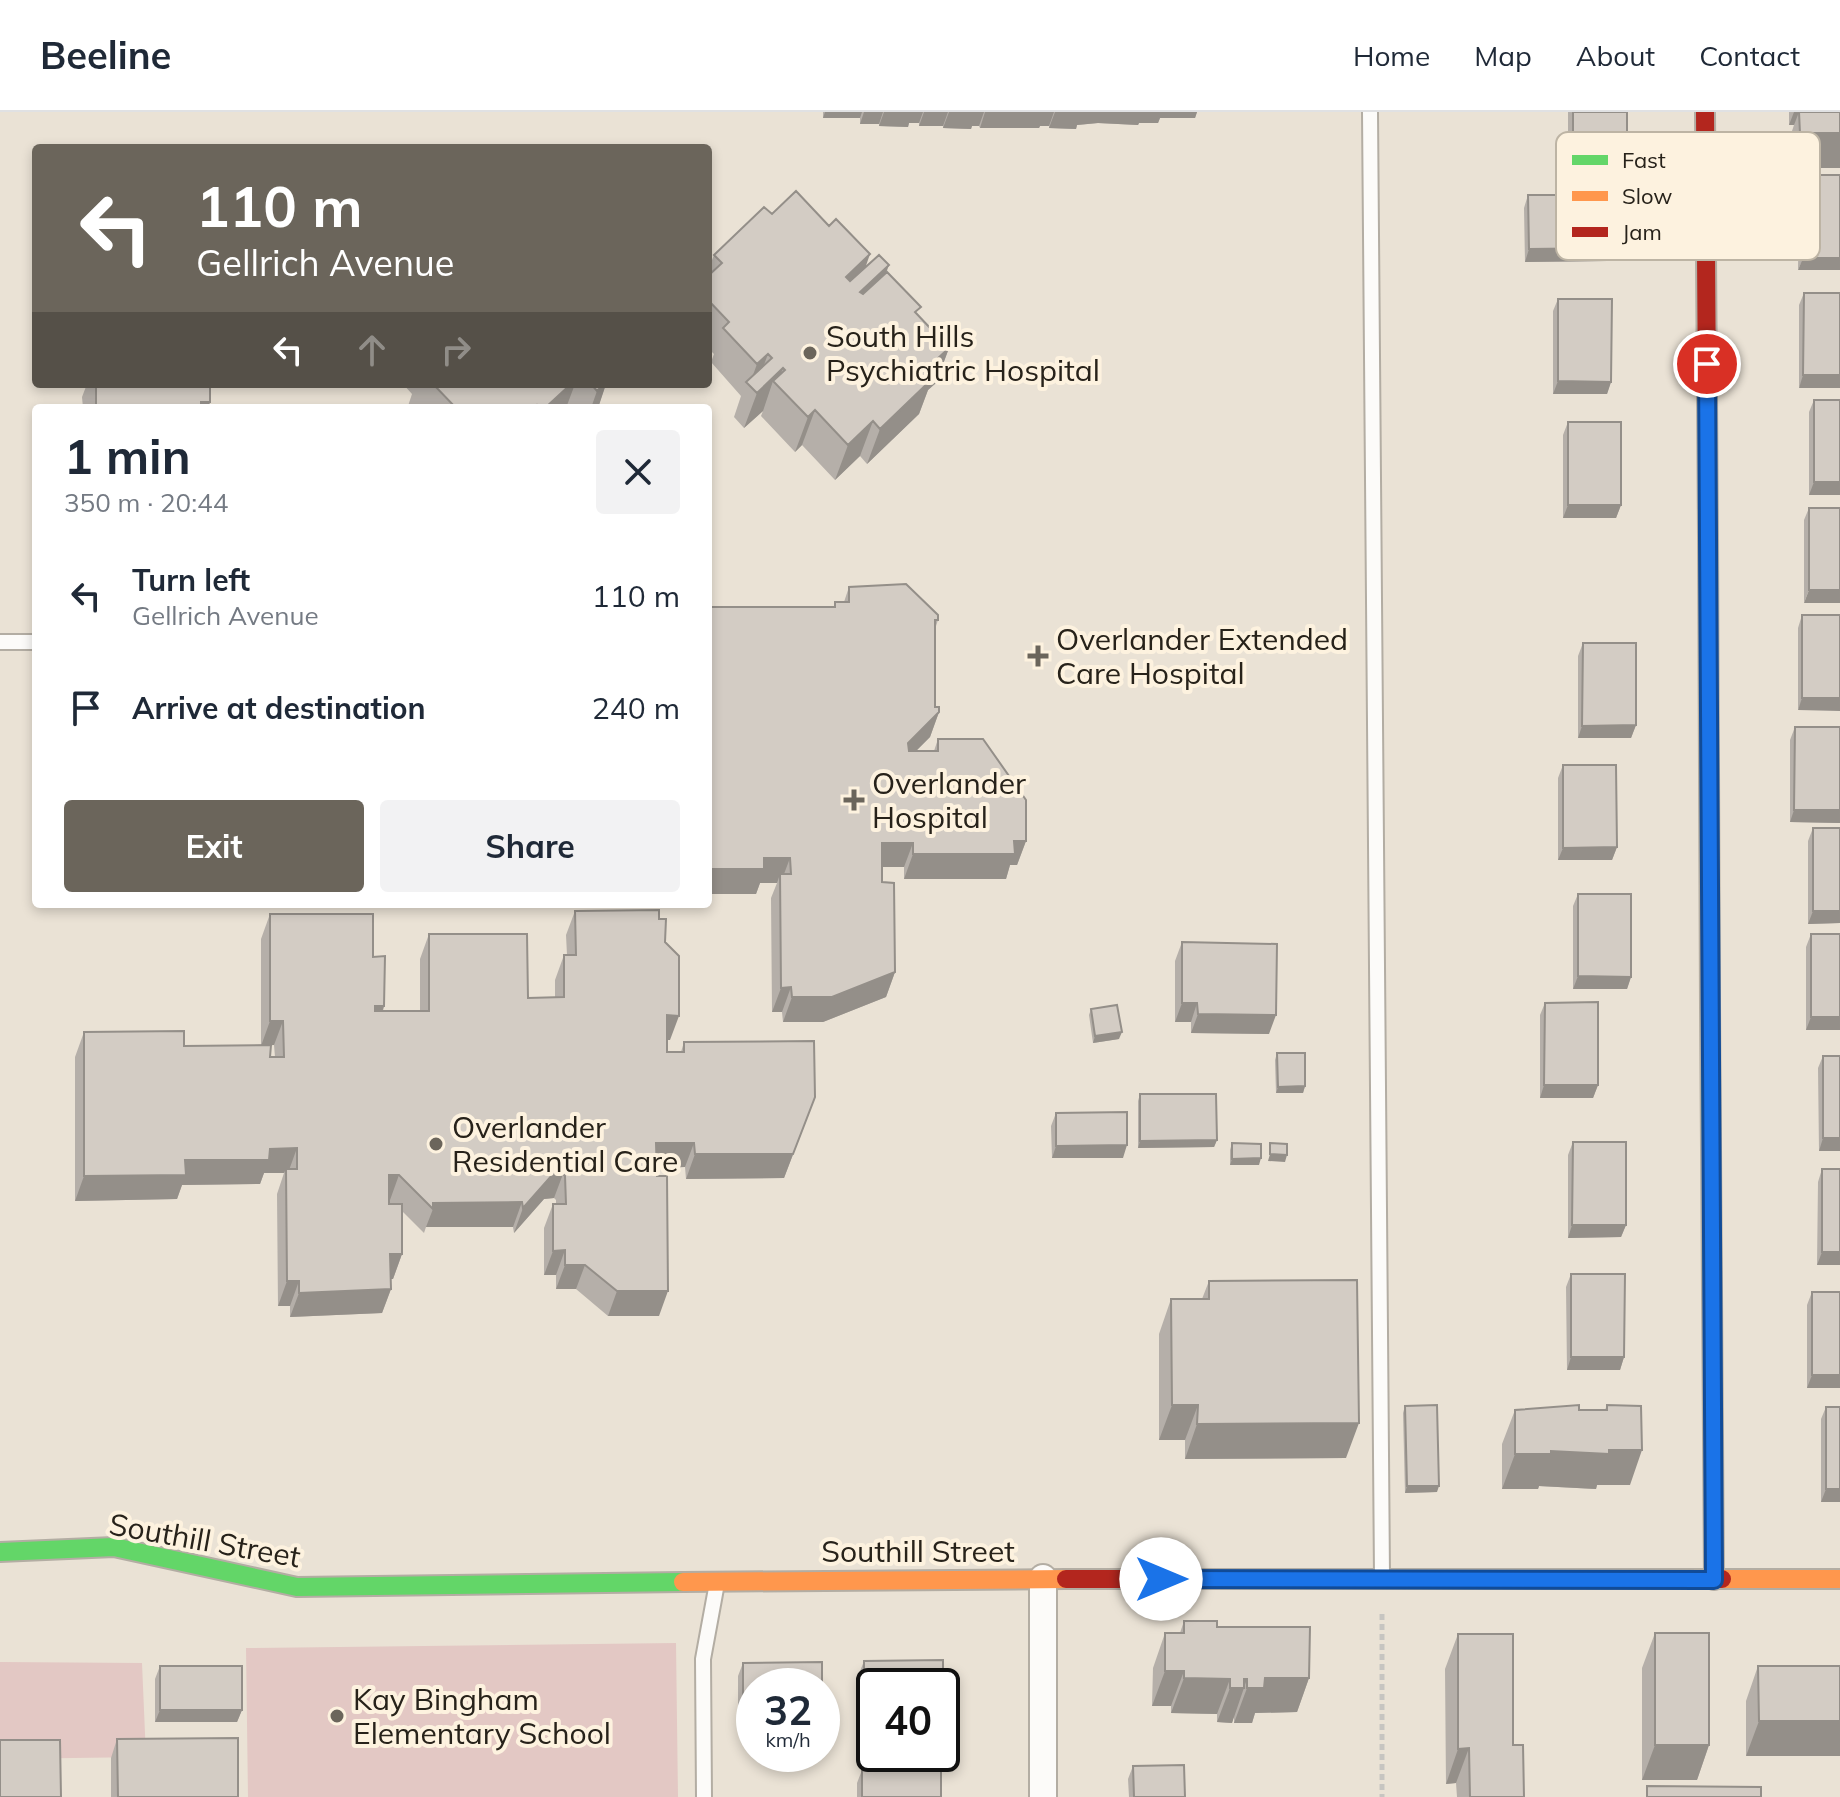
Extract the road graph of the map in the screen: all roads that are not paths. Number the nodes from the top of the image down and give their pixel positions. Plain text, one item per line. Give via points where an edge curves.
1 (1370, 112) edge
2 (1705, 112) edge
3 (1705, 132) edge
4 (1706, 260) edge
5 (0, 642) edge
6 (32, 642) edge
7 (0, 1552) edge
8 (1043, 1578) junction
9 (1840, 1579) edge
10 (718, 1580) junction
11 (1382, 1580) junction
12 (1714, 1580) junction
13 (704, 1797) edge
14 (1043, 1797) edge

1 - 11 lane
2 - 3 street
4 - 12 street
5 - 6 lane
7 - 10 street, Southill Street via 114,1547 297,1587
8 - 10 street, Southill Street
8 - 11 street, Southill Street
8 - 14 street
9 - 12 street, Southill Street
10 - 13 lane via 703,1659
11 - 12 street, Southill Street

